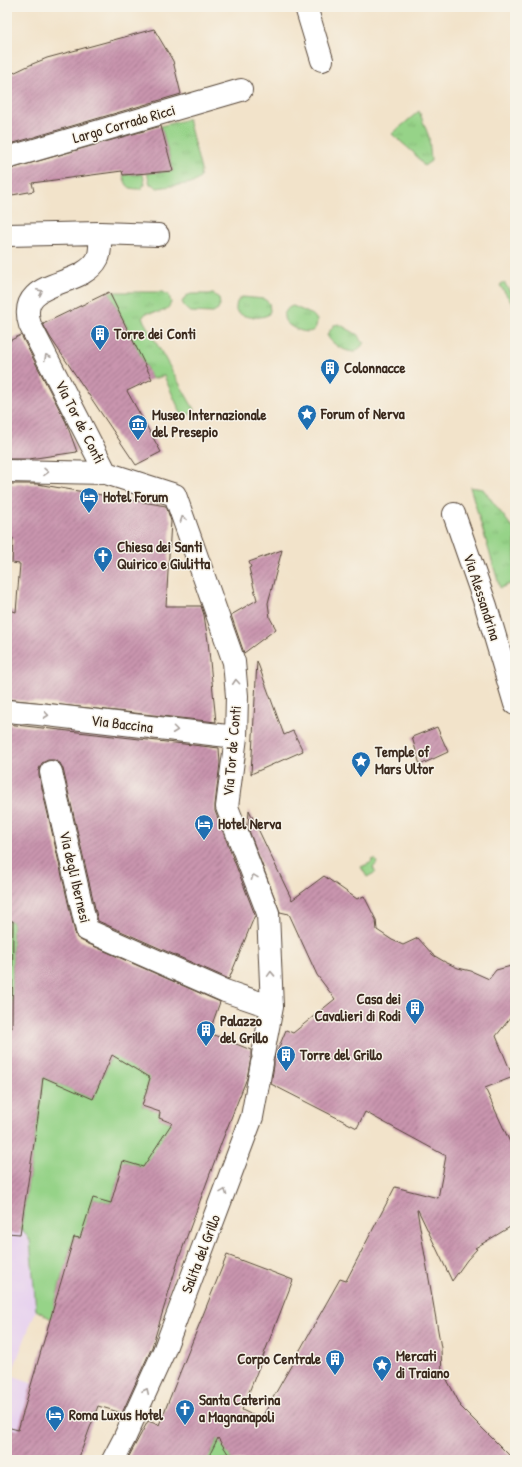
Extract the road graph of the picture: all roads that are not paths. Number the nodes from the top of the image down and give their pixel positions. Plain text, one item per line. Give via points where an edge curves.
1 (306, 7) edge
2 (322, 60) dead end
3 (241, 90) dead end
4 (7, 158) edge
5 (100, 233) junction
6 (7, 235) edge
7 (158, 235) dead end
8 (7, 471) edge
9 (106, 473) junction
10 (454, 514) dead end
11 (515, 704) edge
12 (7, 711) edge
13 (236, 737) junction
14 (51, 772) dead end
15 (272, 1007) junction
16 (113, 1460) edge

1 - 2 street
3 - 4 street, Largo Corrado Ricci
5 - 6 street
5 - 7 street
9 -> 5 street, Via Tor de' Conti via 30,325 28,308 31,298 38,292 91,267 100,253
8 -> 9 street
13 -> 9 street, Via Tor de' Conti via 237,696 234,662 175,495
10 - 11 street, Via Alessandrina via 486,606
12 -> 13 street, Via Baccina
15 -> 13 street, Via Tor de' Conti via 268,913 227,807
14 - 15 street, Via degli Ibernesi via 87,930 225,991
16 -> 15 street, Salita del Grillo via 164,1351 252,1117

